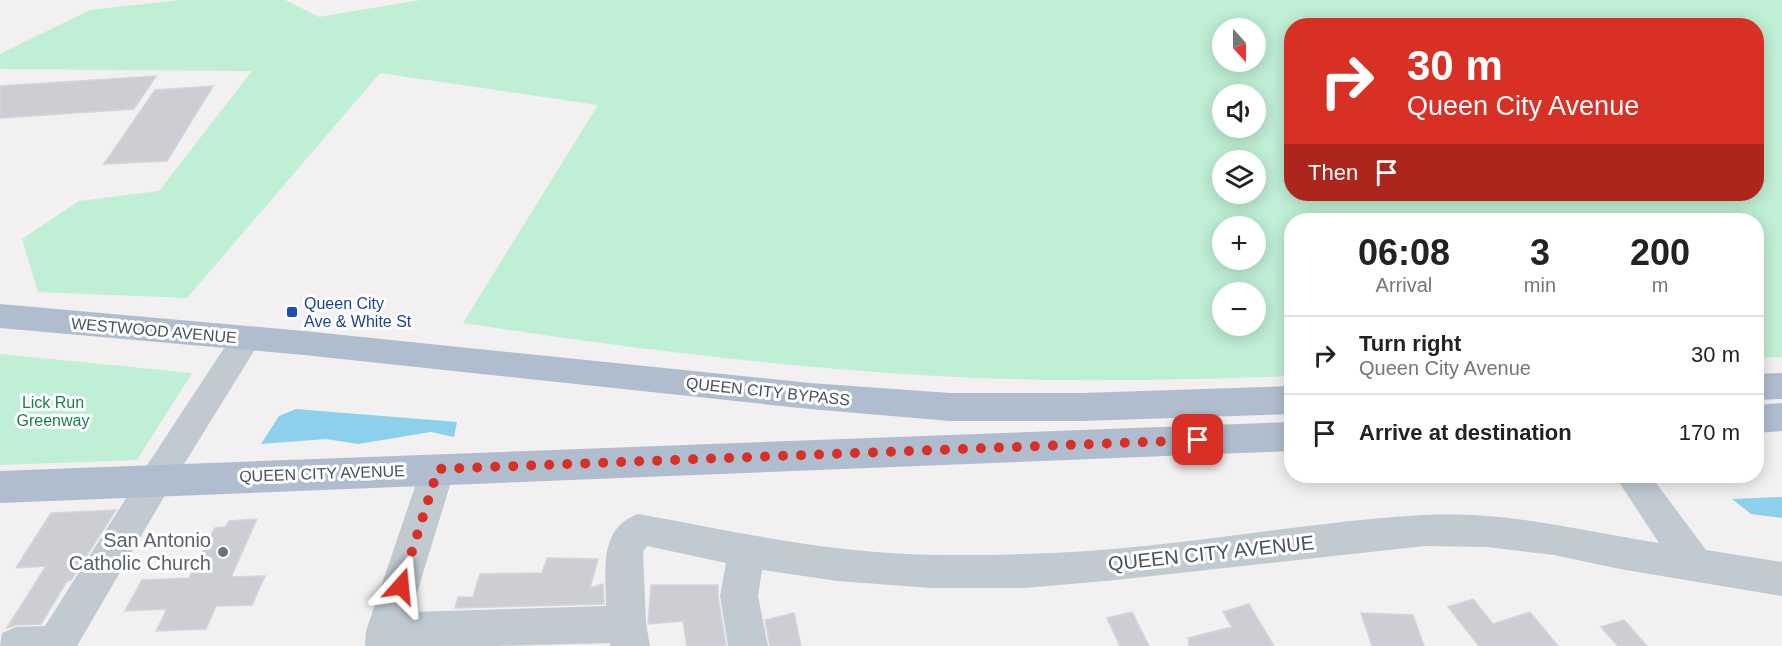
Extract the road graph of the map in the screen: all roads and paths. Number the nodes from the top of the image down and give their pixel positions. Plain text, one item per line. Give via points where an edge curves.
1 (0, 316) edge
2 (247, 338) junction
3 (1782, 386) edge
4 (1764, 387) edge
5 (1284, 400) edge
6 (1782, 417) edge
7 (1764, 418) edge
8 (1284, 436) edge
9 (438, 469) junction
10 (156, 480) junction
11 (1637, 483) edge
12 (0, 487) edge
13 (747, 551) junction
14 (1696, 566) junction
15 (1782, 579) edge
16 (628, 635) edge
17 (386, 638) edge
18 (56, 645) edge
19 (16, 646) edge
20 (748, 646) edge

1 - 2 main road, WESTWOOD AVENUE
2 - 5 main road, QUEEN CITY BYPASS via 950,407
2 - 10 street, WESTWOOD AVENUE
3 - 4 main road
6 - 7 main road
8 - 9 main road, QUEEN CITY AVENUE
9 - 10 main road, QUEEN CITY AVENUE
9 - 17 street
10 - 12 main road, QUEEN CITY AVENUE
10 - 18 street, WESTWOOD AVENUE
11 - 14 street
13 - 14 street, QUEEN CITY AVENUE via 838,565 931,571 1025,571 1425,530 1487,531 1554,539
13 - 16 street, QUEEN CITY AVENUE via 638,529 624,549
13 - 20 street via 739,596
14 - 15 street, QUEEN CITY AVENUE
16 - 17 street
18 - 19 street

